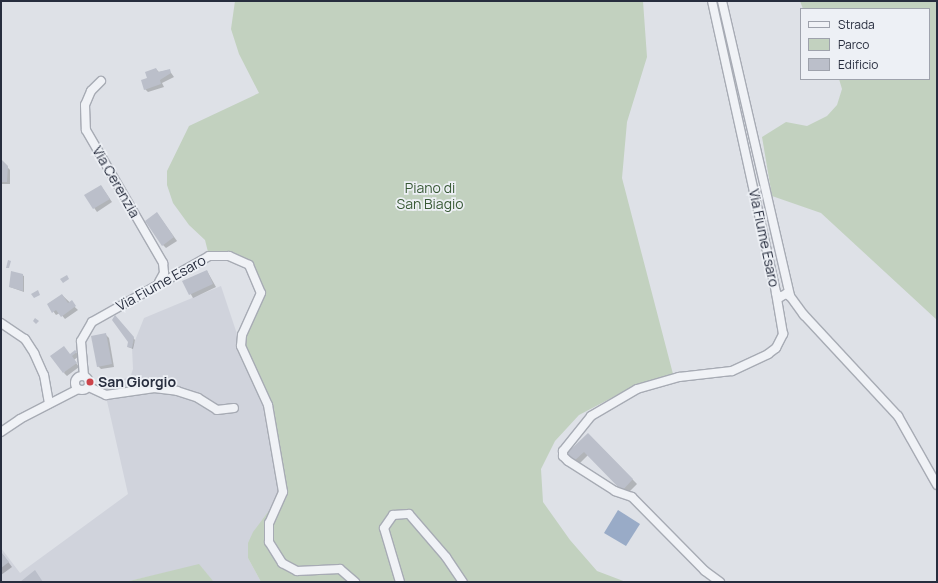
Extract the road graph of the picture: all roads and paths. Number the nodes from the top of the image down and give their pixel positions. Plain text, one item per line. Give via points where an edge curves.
1 (712, 1) edge
2 (722, 1) edge
3 (101, 81) dead end
4 (159, 282) junction
5 (776, 293) junction
6 (790, 296) junction
7 (1, 323) edge
8 (84, 376) junction
9 (89, 387) junction
10 (78, 389) junction
11 (50, 404) junction
12 (234, 408) dead end
13 (1, 432) edge
14 (937, 485) edge
15 (355, 582) edge
16 (400, 582) edge
17 (463, 582) edge
18 (720, 582) edge

1 - 5 street, Via Fiume Esaro
2 - 6 street
3 - 4 street, Via Cerenzia via 91,91 85,105 86,130 163,263 164,273
4 - 8 street, Via Fiume Esaro via 92,322 81,341
4 - 15 street, Via Fiume Esaro via 209,256 229,256 249,265 261,294 242,335 241,346 268,405 283,492 269,523 269,542 282,563 297,571 340,570
5 - 6 street, Via Fiume Esaro via 780,297 786,294
5 - 18 street via 783,334 776,348 732,371 679,377 637,389 591,416 563,451 562,456 615,491 632,497 705,571
6 - 14 street, Via Fiume Esaro via 804,316 898,416
7 - 11 street via 25,339 34,353 44,375
8 - 9 street via 89,379
8 - 10 street via 75,381
9 - 10 street via 84,390
9 - 12 street via 106,395 154,388 178,391 198,398 216,410
10 - 11 street
11 - 13 street
16 - 17 street via 384,528 393,515 409,514 446,557

